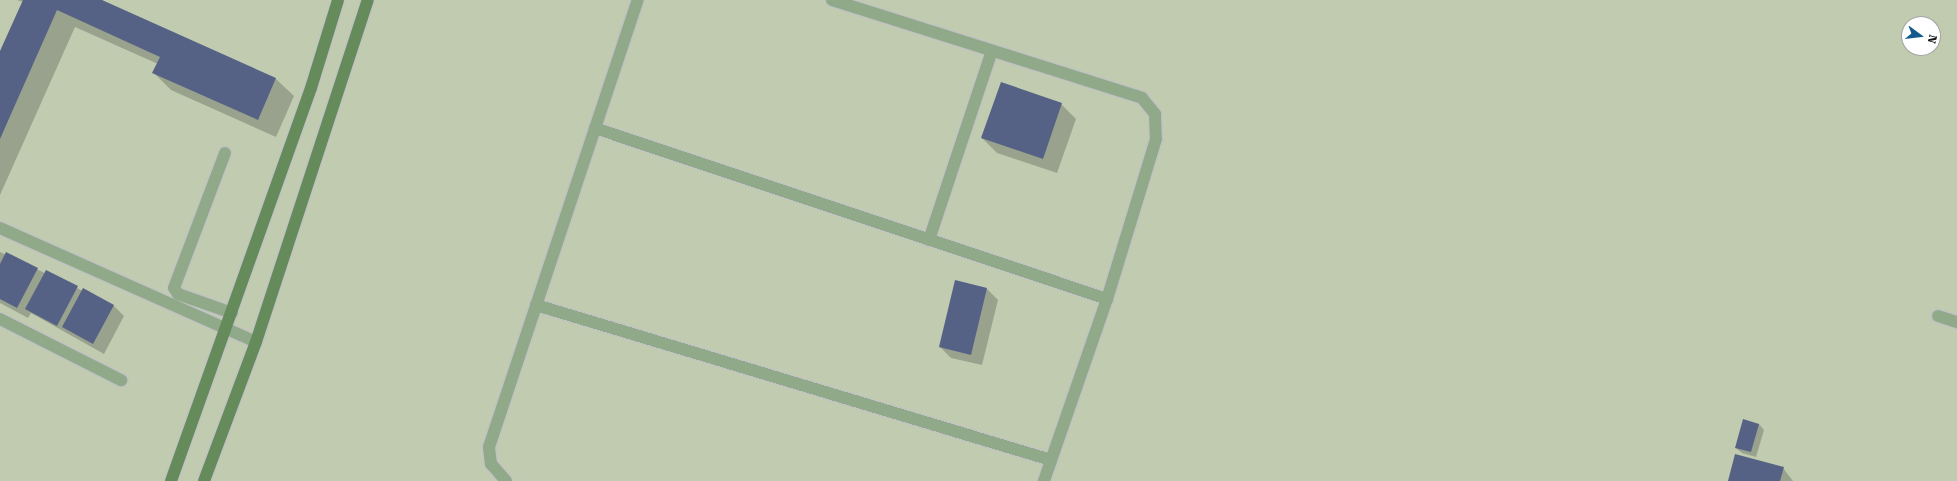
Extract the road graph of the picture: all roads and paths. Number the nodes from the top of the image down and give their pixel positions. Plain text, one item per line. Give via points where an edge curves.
1 (338, 0) edge
2 (368, 0) edge
3 (638, 0) edge
4 (832, 0) edge
5 (992, 51) junction
6 (595, 128) junction
7 (225, 153) dead end
8 (0, 228) edge
9 (929, 240) junction
10 (1107, 298) junction
11 (536, 305) junction
12 (232, 313) junction
13 (1938, 316) dead end
14 (0, 319) edge
15 (1957, 322) edge
16 (227, 328) junction
17 (256, 342) junction
18 (121, 380) dead end
19 (1051, 460) junction
20 (171, 481) edge
21 (204, 481) edge
22 (506, 481) edge
23 (1044, 481) edge

1 - 12 main road
2 - 17 main road
3 - 6 street
4 - 5 street
5 - 9 street
5 - 10 street via 1142,98 1155,114 1156,139
6 - 9 street
6 - 11 street
7 - 12 street via 174,288 178,294
8 - 16 street
9 - 10 street
10 - 19 street
11 - 19 street
11 - 22 street via 490,447 491,464
12 - 16 main road
13 - 15 street
14 - 18 street
16 - 17 street
16 - 20 main road
17 - 21 main road
19 - 23 street

